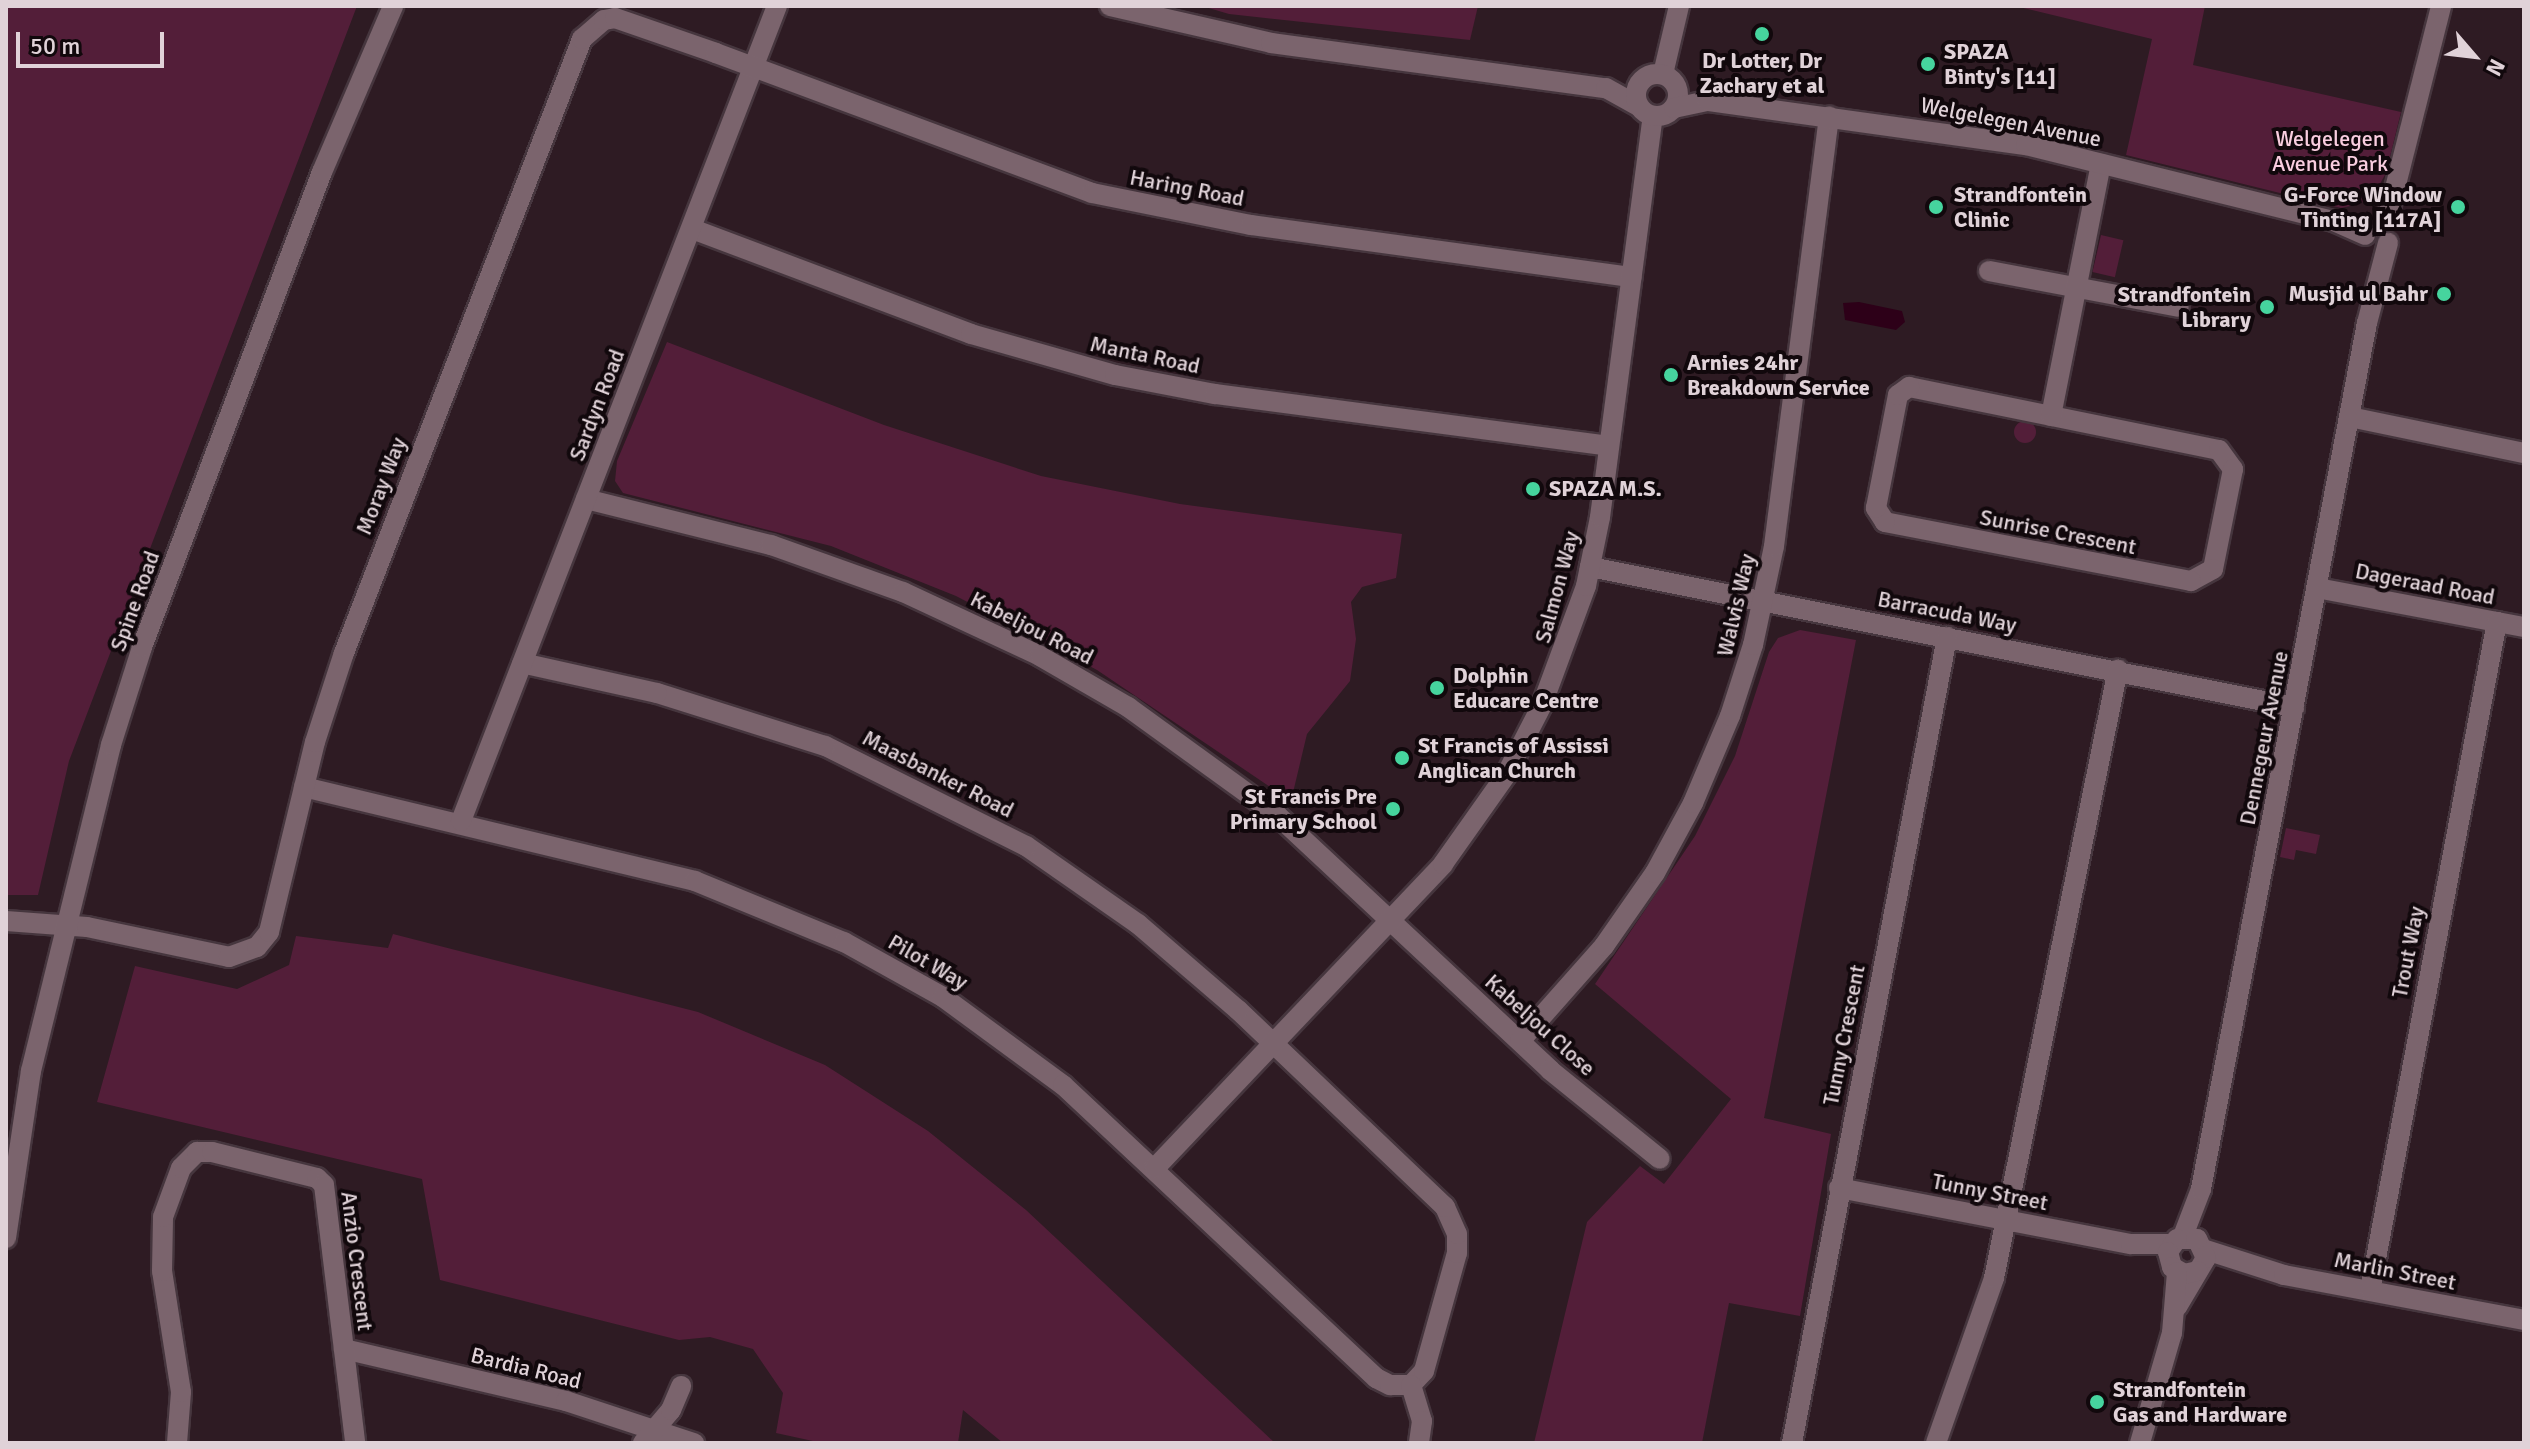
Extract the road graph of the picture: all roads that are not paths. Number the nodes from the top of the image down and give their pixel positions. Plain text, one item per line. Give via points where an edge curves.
1 (393, 6) edge
2 (777, 6) edge
3 (1110, 6) edge
4 (1679, 6) edge
5 (2441, 6) edge
6 (754, 67) junction
7 (1661, 80) junction
8 (1606, 88) junction
9 (1708, 101) junction
10 (1674, 108) junction
11 (1646, 111) junction
12 (1829, 117) junction
13 (2101, 164) junction
14 (692, 229) junction
15 (2376, 232) junction
16 (1989, 271) dead end
17 (1631, 277) junction
18 (2076, 289) junction
19 (2179, 307) dead end
20 (2051, 416) junction
21 (2350, 417) junction
22 (1609, 446) junction
23 (2524, 453) edge
24 (586, 499) junction
25 (1590, 567) junction
26 (2317, 588) junction
27 (1763, 602) junction
28 (2497, 622) junction
29 (2524, 627) edge
30 (1947, 637) junction
31 (522, 663) junction
32 (2118, 669) junction
33 (2294, 707) junction
34 (304, 787) junction
35 (461, 821) junction
36 (1392, 920) junction
37 (6, 921) edge
38 (64, 926) junction
39 (1520, 1041) junction
40 (1273, 1044) junction
41 (1660, 1159) dead end
42 (1155, 1168) junction
43 (1839, 1188) junction
44 (2006, 1220) junction
45 (6, 1238) edge
46 (2188, 1255) junction
47 (2370, 1290) junction
48 (2524, 1320) edge
49 (344, 1349) junction
50 (1411, 1385) junction
51 (681, 1386) dead end
52 (648, 1436) edge
53 (177, 1443) edge
54 (355, 1443) edge
55 (694, 1443) edge
56 (1419, 1443) edge
57 (1792, 1443) edge
58 (1936, 1443) edge
59 (2140, 1443) edge

1 - 38 street, Spine Road via 322,172 142,647
2 - 6 street, Sardyn Road
3 - 8 street via 1271,43
4 - 7 street
5 - 15 street, Dennegeur Avenue
6 - 14 street, Sardyn Road
6 - 17 street, Haring Road via 987,158 1106,196 1251,225
6 - 34 street, Moray Way via 615,18 582,39 344,653
7 - 8 street
7 - 9 street
7 - 10 street
7 - 11 street via 1636,93
8 - 11 street
9 - 10 street, Welgelegen Avenue
9 - 12 street, Welgelegen Avenue
10 - 11 street, Welgelegen Avenue
11 - 17 street, Salmon Way
12 - 13 street, Welgelegen Avenue via 2026,145
12 - 27 street, Walvis Way
13 - 15 street, Welgelegen Avenue
13 - 18 street
14 - 22 street, Manta Road via 971,334 1115,375 1215,394
14 - 24 street, Sardyn Road
15 - 21 street, Dennegeur Avenue via 2376,282
16 - 18 street
17 - 22 street, Salmon Way
18 - 19 street
18 - 20 street
20 - 20 street, Sunrise Crescent via 2226,455 2233,469 2218,558 2208,575 2191,581 1891,525 1879,516 1898,395 1905,388
21 - 23 street
21 - 26 street, Dennegeur Avenue
22 - 25 street, Salmon Way
24 - 31 street, Sardyn Road
24 - 36 street, Kabeljou Road via 771,545 848,571 1040,656 1204,758 1277,815
25 - 27 street, Barracuda Way
25 - 36 street, Salmon Way via 1565,652 1506,775 1443,864
26 - 28 street, Dageraad Road
26 - 33 street, Dennegeur Avenue
27 - 30 street, Barracuda Way
27 - 39 street, Walvis Way via 1730,716 1661,862 1604,946
28 - 29 street, Dageraad Road
28 - 47 street, Trout Way
30 - 32 street, Barracuda Way
30 - 43 street, Tunny Crescent
31 - 35 street, Sardyn Road
31 - 40 street, Maasbanker Road via 747,718 880,769 1026,846 1085,884
32 - 33 street, Barracuda Way
32 - 44 street
33 - 46 street, Dennegeur Avenue
34 - 35 street, Pilot Way
34 - 38 street, Moray Way via 269,932 245,954 229,957
35 - 42 street, Pilot Way via 695,881 844,942 1011,1043
36 - 39 street, Kabeljou Close
36 - 40 street, Salmon Way
37 - 38 street
38 - 45 street, Spine Road via 29,1085
39 - 41 street, Kabeljou Close
40 - 42 street, Salmon Way
40 - 50 street via 1445,1207 1453,1222 1457,1253 1431,1355
42 - 50 street, Pilot Way via 1356,1362 1390,1385
43 - 44 street, Tunny Street
43 - 57 street, Tunny Crescent
44 - 46 street, Tunny Street
44 - 58 street via 1984,1315
46 - 47 street, Marlin Street
46 - 59 street, Dennegeur Avenue
47 - 48 street, Marlin Street
49 - 52 street, Bardia Road via 566,1401
49 - 53 street, Anzio Crescent via 324,1185 256,1162 197,1152 171,1187 163,1217 162,1271 181,1392
49 - 54 street, Anzio Crescent
50 - 56 street via 1422,1421
51 - 52 street via 671,1410
52 - 55 street, Bardia Road

